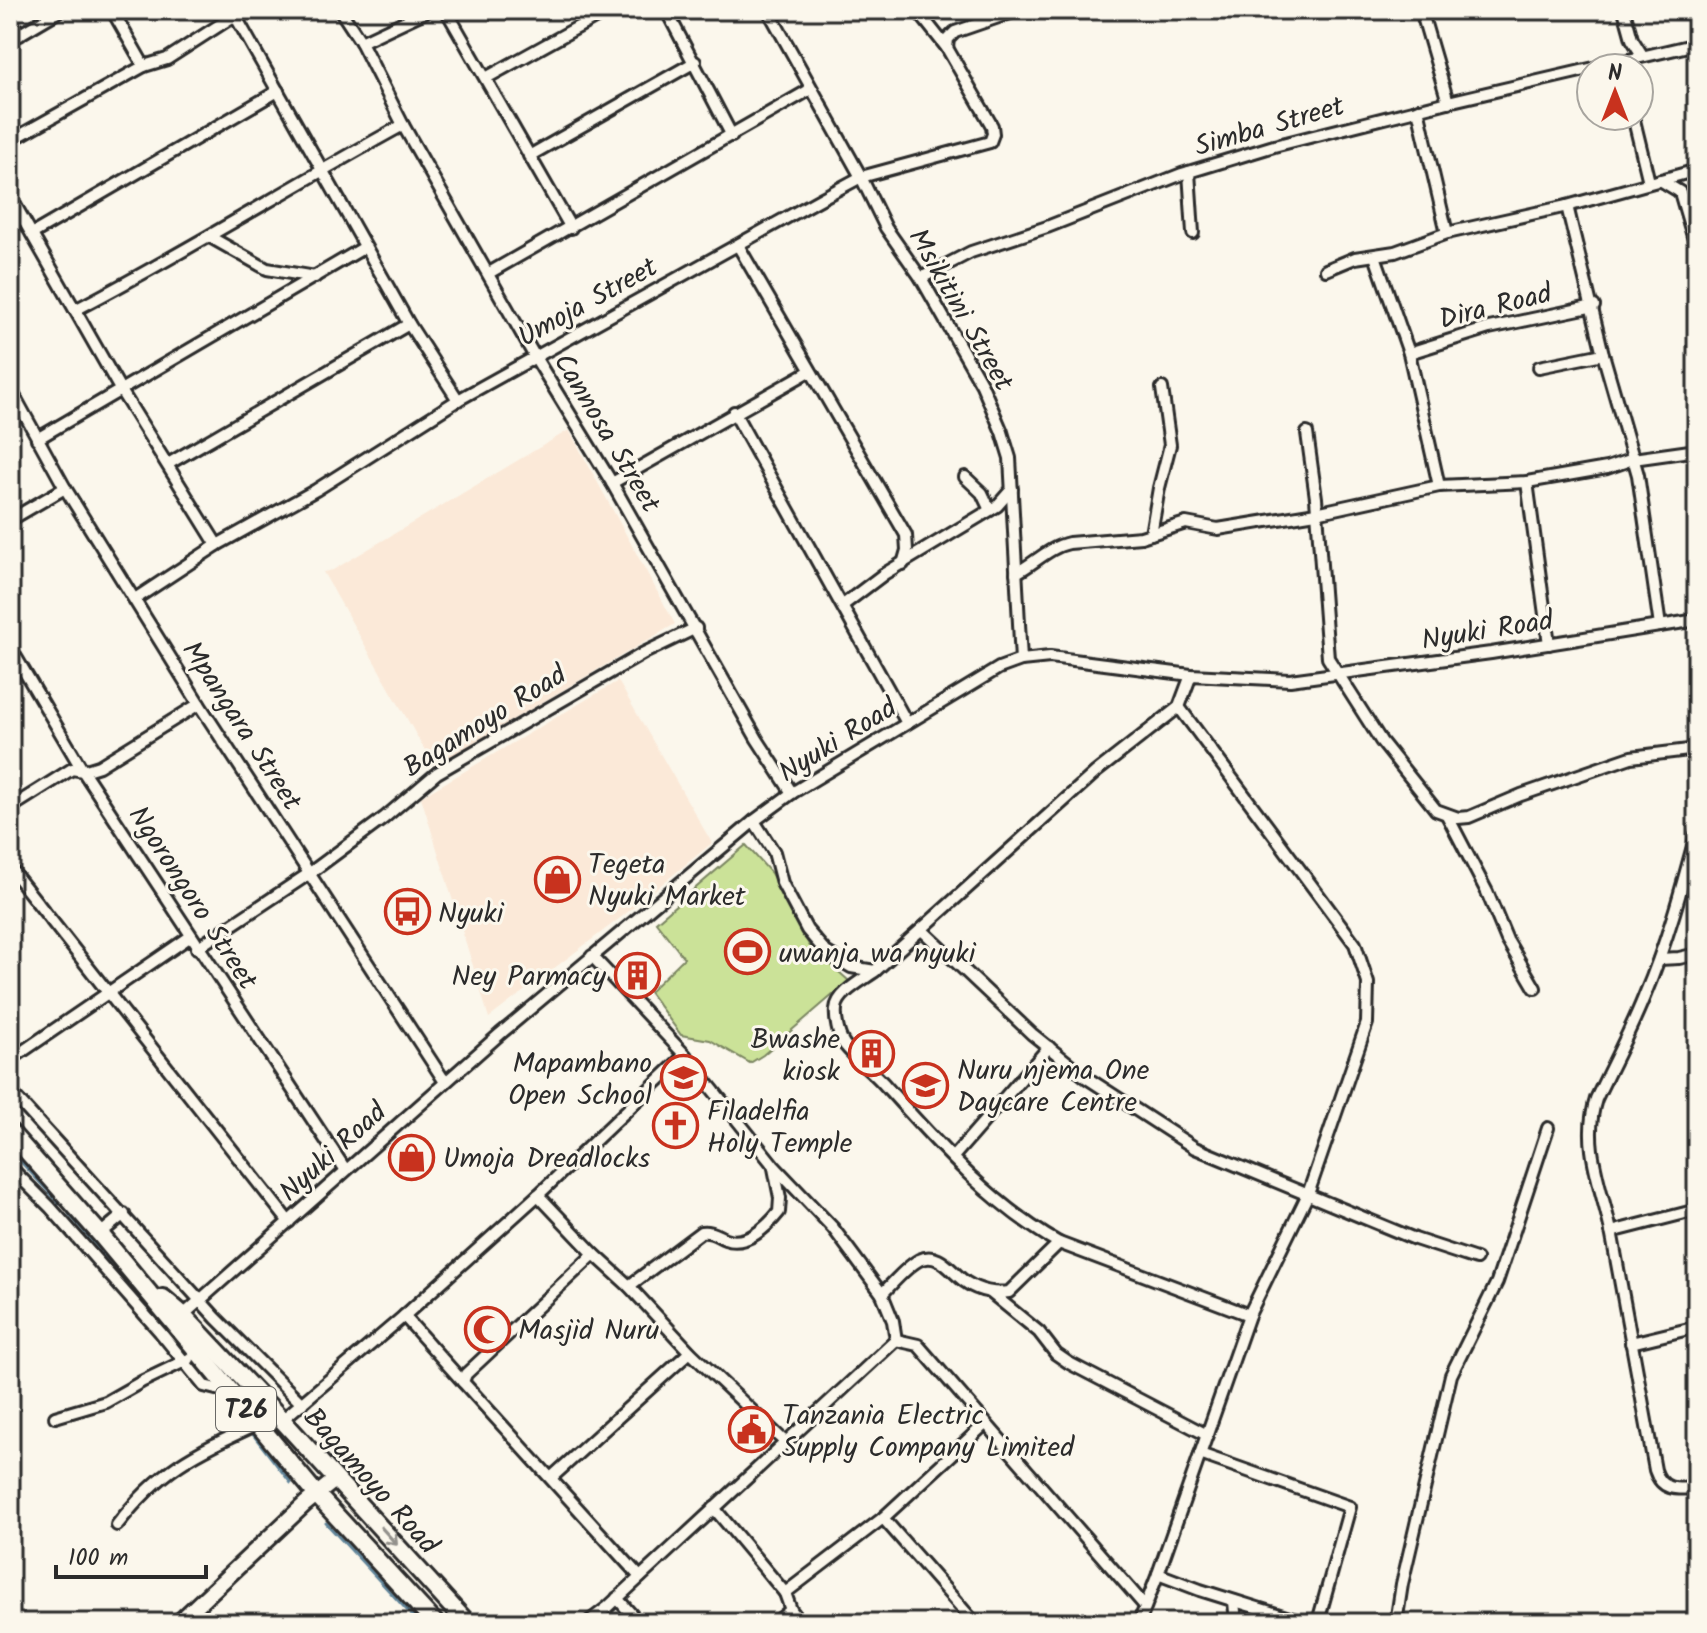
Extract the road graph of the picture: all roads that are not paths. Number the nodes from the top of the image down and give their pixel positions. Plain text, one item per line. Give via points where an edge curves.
1 (61, 10) edge
2 (112, 10) edge
3 (340, 10) edge
4 (429, 10) edge
5 (446, 10) edge
6 (609, 10) edge
7 (666, 10) edge
8 (768, 10) edge
9 (917, 10) edge
10 (966, 10) edge
11 (1019, 10) edge
12 (1421, 10) edge
13 (1624, 10) edge
14 (237, 12) edge
15 (10, 17) edge
16 (987, 21) junction
17 (15, 37) edge
18 (361, 42) junction
19 (1697, 44) edge
20 (947, 48) junction
21 (1640, 52) edge
22 (1655, 52) edge
23 (695, 62) junction
24 (144, 66) junction
25 (1575, 74) edge
26 (486, 78) junction
27 (811, 89) junction
28 (278, 91) junction
29 (1448, 102) junction
30 (1418, 109) junction
31 (403, 125) junction
32 (1638, 132) edge
33 (732, 136) junction
34 (10, 141) edge
35 (529, 156) junction
36 (321, 170) junction
37 (1697, 170) edge
38 (1189, 172) junction
39 (861, 177) junction
40 (1654, 181) junction
41 (10, 196) edge
42 (1567, 206) junction
43 (571, 228) junction
44 (1193, 233) dead end
45 (1447, 233) junction
46 (32, 234) junction
47 (210, 237) junction
48 (365, 247) junction
49 (739, 247) junction
50 (1697, 250) edge
51 (1375, 256) junction
52 (1326, 270) dead end
53 (489, 273) junction
54 (315, 277) junction
55 (921, 278) junction
56 (1594, 306) junction
57 (75, 310) junction
58 (409, 324) junction
59 (1409, 353) junction
60 (1603, 354) junction
61 (535, 357) junction
62 (1539, 367) dead end
63 (810, 371) junction
64 (10, 388) edge
65 (1162, 388) dead end
66 (120, 389) junction
67 (458, 400) junction
68 (734, 412) junction
69 (1307, 433) dead end
70 (37, 439) junction
71 (1697, 450) edge
72 (1633, 459) junction
73 (168, 464) junction
74 (965, 477) dead end
75 (1527, 482) junction
76 (612, 483) junction
77 (1439, 486) junction
78 (65, 488) junction
79 (1012, 489) junction
80 (990, 510) junction
81 (1316, 513) junction
82 (10, 520) edge
83 (1151, 534) junction
84 (217, 545) junction
85 (903, 564) junction
86 (1016, 573) junction
87 (135, 599) junction
88 (843, 605) junction
89 (1697, 620) edge
90 (1660, 626) junction
91 (696, 628) junction
92 (1549, 644) junction
93 (10, 647) edge
94 (1021, 660) junction
95 (1191, 675) junction
96 (1337, 675) junction
97 (199, 704) junction
98 (1179, 707) junction
99 (907, 723) junction
100 (1697, 749) edge
101 (83, 771) junction
102 (792, 793) junction
103 (10, 808) edge
104 (1447, 815) junction
105 (754, 821) junction
106 (1697, 831) edge
107 (10, 868) edge
108 (310, 873) junction
109 (922, 930) junction
110 (191, 936) junction
111 (197, 948) junction
112 (1697, 954) edge
113 (592, 956) junction
114 (1659, 959) junction
115 (875, 971) junction
116 (1535, 988) dead end
117 (108, 991) junction
118 (1049, 1047) junction
119 (685, 1055) junction
120 (10, 1060) edge
121 (445, 1082) junction
122 (10, 1091) edge
123 (1548, 1128) dead end
124 (10, 1132) edge
125 (953, 1157) junction
126 (774, 1166) junction
127 (10, 1167) edge
128 (345, 1169) junction
129 (1308, 1194) junction
130 (538, 1195) junction
131 (72, 1204) junction
132 (1697, 1210) edge
133 (124, 1214) junction
134 (57, 1215) junction
135 (289, 1222) junction
136 (1611, 1232) junction
137 (100, 1234) junction
138 (1059, 1243) junction
139 (594, 1254) junction
140 (1476, 1259) dead end
141 (629, 1286) junction
142 (990, 1292) junction
143 (882, 1294) junction
144 (201, 1300) junction
145 (1249, 1315) junction
146 (404, 1316) junction
147 (179, 1319) junction
148 (1697, 1327) edge
149 (896, 1340) junction
150 (1631, 1343) junction
151 (690, 1352) junction
152 (192, 1357) junction
153 (463, 1382) junction
154 (302, 1404) junction
155 (55, 1417) dead end
156 (282, 1420) junction
157 (258, 1424) junction
158 (985, 1424) junction
159 (1207, 1435) junction
160 (786, 1443) junction
161 (1200, 1454) junction
162 (552, 1477) junction
163 (336, 1479) junction
164 (1697, 1488) edge
165 (1676, 1490) junction
166 (317, 1495) junction
167 (1697, 1498) edge
168 (714, 1508) junction
169 (883, 1518) junction
170 (117, 1525) dead end
171 (1158, 1574) junction
172 (640, 1577) junction
173 (785, 1593) junction
174 (617, 1598) junction
175 (1234, 1601) junction
176 (1145, 1606) junction
177 (791, 1610) junction
178 (1299, 1621) dead end
179 (178, 1623) edge
180 (435, 1623) edge
181 (467, 1623) edge
182 (587, 1623) edge
183 (639, 1623) edge
184 (775, 1623) edge
185 (801, 1623) edge
186 (975, 1623) edge
187 (1139, 1623) edge
188 (1236, 1623) edge
189 (1322, 1623) edge
190 (1396, 1623) edge

1 - 17 street
2 - 24 street
3 - 18 street, Cannosa Street
4 - 18 street
5 - 26 street
6 - 26 street
7 - 23 street
8 - 27 street, Msikitini Street
9 - 20 street
10 - 16 street
11 - 16 street
12 - 29 street
13 - 21 street
14 - 24 street via 167,59
14 - 28 street
15 - 17 street
16 - 20 street via 955,32
18 - 31 street, Cannosa Street
19 - 22 street, Simba Street
20 - 39 street, Umoja Street via 992,126 992,138 983,146
23 - 33 street
23 - 35 street
24 - 34 street
25 - 29 street, Simba Street
26 - 35 street
27 - 33 street
27 - 39 street, Msikitini Street
28 - 36 street
28 - 46 street
29 - 30 street, Simba Street
30 - 38 street, Simba Street
30 - 45 street
31 - 36 street
31 - 53 street, Cannosa Street
32 - 40 street
33 - 43 street
35 - 43 street
36 - 47 street
36 - 48 street
37 - 40 street
38 - 44 street
38 - 55 street, Simba Street via 971,252
39 - 49 street, Umoja Street
39 - 55 street, Msikitini Street via 886,228
40 - 42 street
40 - 50 street via 1680,192
41 - 46 street
42 - 45 street
42 - 56 street
43 - 53 street
45 - 51 street
46 - 57 street
47 - 54 street via 267,269
47 - 57 street
48 - 54 street
48 - 58 street
49 - 61 street, Umoja Street
49 - 63 street
51 - 52 street
51 - 59 street
53 - 61 street, Cannosa Street
54 - 66 street
55 - 79 street, Msikitini Street via 982,385 1010,458
56 - 59 street, Dira Road via 1489,328
56 - 60 street
57 - 66 street
58 - 67 street
58 - 73 street
59 - 77 street
60 - 62 street
60 - 72 street
61 - 67 street, Umoja Street
61 - 76 street, Cannosa Street
63 - 68 street
63 - 85 street via 906,535
64 - 70 street, Mpangara Street
65 - 83 street via 1170,445
66 - 70 street
66 - 73 street
67 - 84 street, Umoja Street
68 - 76 street
68 - 88 street
69 - 81 street
70 - 78 street, Mpangara Street
71 - 72 street
72 - 75 street
72 - 90 street
73 - 84 street
74 - 80 street
75 - 77 street
75 - 92 street
76 - 91 street, Cannosa Street
77 - 81 street
78 - 82 street
78 - 87 street, Mpangara Street
79 - 80 street
79 - 86 street, Msikitini Street
80 - 85 street
81 - 83 street via 1218,529 1186,523
81 - 96 street via 1328,658
83 - 86 street via 1059,545
84 - 87 street, Umoja Street
85 - 88 street
86 - 94 street, Msikitini Street
87 - 97 street, Mpangara Street
88 - 99 street
89 - 90 street, Nyuki Road
90 - 92 street, Nyuki Road
91 - 102 street, Cannosa Street
91 - 108 street, Bagamoyo Road via 437,773
92 - 96 street, Nyuki Road
93 - 101 street, Ngorongoro Street
94 - 95 street, Nyuki Road via 1068,658
94 - 99 street, Nyuki Road
95 - 96 street, Nyuki Road via 1290,680
95 - 98 street
96 - 104 street via 1428,802
97 - 101 street
97 - 108 street, Mpangara Street
98 - 109 street via 1096,772
98 - 129 street via 1355,944 1368,983 1367,1023
99 - 102 street, Nyuki Road
100 - 104 street via 1631,757 1469,817
101 - 103 street via 72,769
101 - 110 street, Ngorongoro Street
102 - 105 street, Nyuki Road
104 - 116 street
105 - 113 street, Nyuki Road
105 - 115 street via 774,852 782,883 807,930 826,952 851,967
106 - 114 street
107 - 117 street
108 - 111 street, Bagamoyo Road
108 - 121 street, Mpangara Street
109 - 115 street
109 - 118 street
110 - 111 street, Ngorongoro Street
110 - 117 street
111 - 128 street, Ngorongoro Street
112 - 114 street
113 - 119 street
113 - 121 street, Nyuki Road
114 - 136 street via 1591,1116 1593,1161
115 - 125 street via 837,1002 836,1020 844,1043
117 - 120 street
117 - 135 street
118 - 125 street
118 - 129 street via 1125,1105 1195,1148
119 - 126 street
119 - 130 street
121 - 128 street, Nyuki Road
122 - 133 street
123 - 190 street via 1497,1282 1451,1375
124 - 131 highway, Bagamoyo Road / T26
125 - 138 street via 1009,1210
126 - 141 street via 779,1212 754,1235 736,1241 701,1232
126 - 143 street via 821,1214
127 - 134 street
128 - 135 street, Nyuki Road
129 - 140 street
129 - 145 street
130 - 139 street
130 - 146 street
131 - 134 street
131 - 137 highway, Bagamoyo Road / T26
132 - 136 street
133 - 137 street
133 - 144 street
134 - 152 street
135 - 144 street, Nyuki Road
136 - 150 street
137 - 147 highway, Bagamoyo Road / T26
138 - 142 street via 1009,1292
138 - 145 street
139 - 141 street
139 - 153 street
141 - 151 street
142 - 143 street via 967,1284 930,1257 917,1261
142 - 159 street via 1069,1363
143 - 149 street
144 - 147 street, Nyuki Road
144 - 154 street
145 - 159 street
146 - 153 street
146 - 154 street
147 - 152 highway, Bagamoyo Road / T26
147 - 156 highway, Bagamoyo Road / T26
148 - 150 street
149 - 158 street via 918,1345
149 - 160 street
150 - 165 street via 1655,1470 1662,1484
151 - 160 street
151 - 162 street
152 - 155 street via 106,1402
152 - 157 highway, Bagamoyo Road / T26
153 - 162 street
154 - 156 street
156 - 163 highway, Bagamoyo Road / T26
157 - 166 highway, Bagamoyo Road / T26
157 - 170 street via 169,1471 140,1495
158 - 169 street
158 - 176 street
159 - 161 street
160 - 168 street
161 - 171 street
161 - 189 street via 1350,1507 1319,1618
162 - 172 street
163 - 166 main road
163 -> 181 highway, Bagamoyo Road / T26
164 - 165 street
165 - 167 street
166 - 179 main road
166 - 180 highway, Bagamoyo Road / T26
168 - 172 street
168 - 173 street
169 - 173 street
169 - 186 street
171 - 175 street
171 - 176 street
172 - 174 street
173 - 177 street
174 - 182 street
174 - 183 street
175 - 178 street
175 - 188 street
176 - 187 street
177 - 184 street
177 - 185 street

